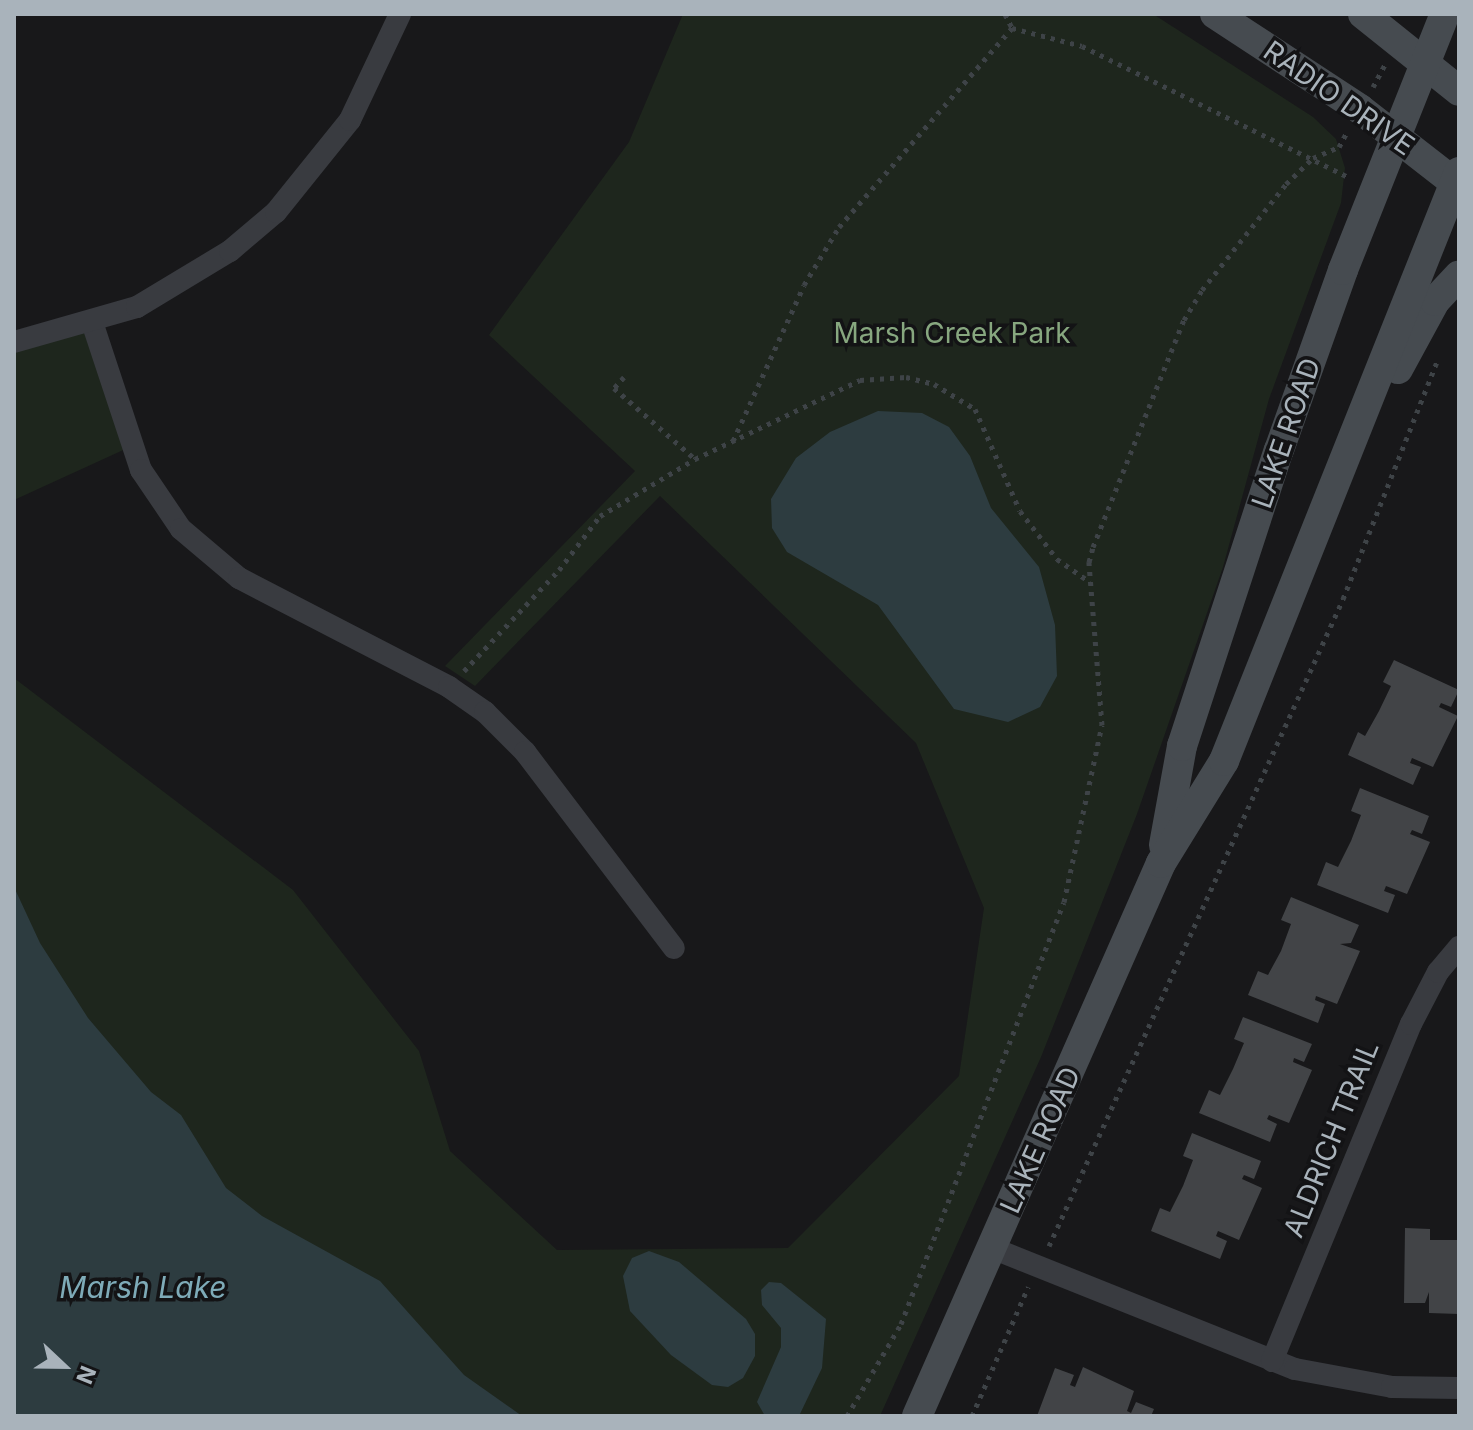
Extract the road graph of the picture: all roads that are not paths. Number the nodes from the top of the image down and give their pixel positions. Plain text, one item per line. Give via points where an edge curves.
1 (400, 14) edge
2 (1215, 14) edge
3 (1363, 14) edge
4 (1445, 14) edge
5 (1425, 65) junction
6 (1459, 91) edge
7 (1396, 136) junction
8 (1458, 180) edge
9 (1459, 275) edge
10 (92, 322) junction
11 (14, 342) edge
12 (1322, 516) junction
13 (1161, 863) junction
14 (1459, 947) edge
15 (674, 948) dead end
16 (992, 1248) junction
17 (1272, 1361) junction
18 (1459, 1388) edge
19 (917, 1416) edge

1 - 10 street via 350,120 276,212 183,282 137,307
2 - 7 street, RADIO DRIVE
3 - 5 street
4 - 5 street, LAKE ROAD
5 - 6 street
5 - 7 street, LAKE ROAD
7 - 8 street, RADIO DRIVE
7 - 13 street, LAKE ROAD via 1317,340 1182,746
8 - 12 street, LAKE ROAD
9 - 12 street via 1424,320
10 - 11 street
10 - 15 street via 141,470 181,529 239,578 449,687 525,752
12 - 13 street, LAKE ROAD via 1224,761
13 - 16 street, LAKE ROAD
14 - 17 street, ALDRICH TRAIL via 1416,1014
16 - 17 street
16 - 19 street, LAKE ROAD
17 - 18 street via 1362,1383

